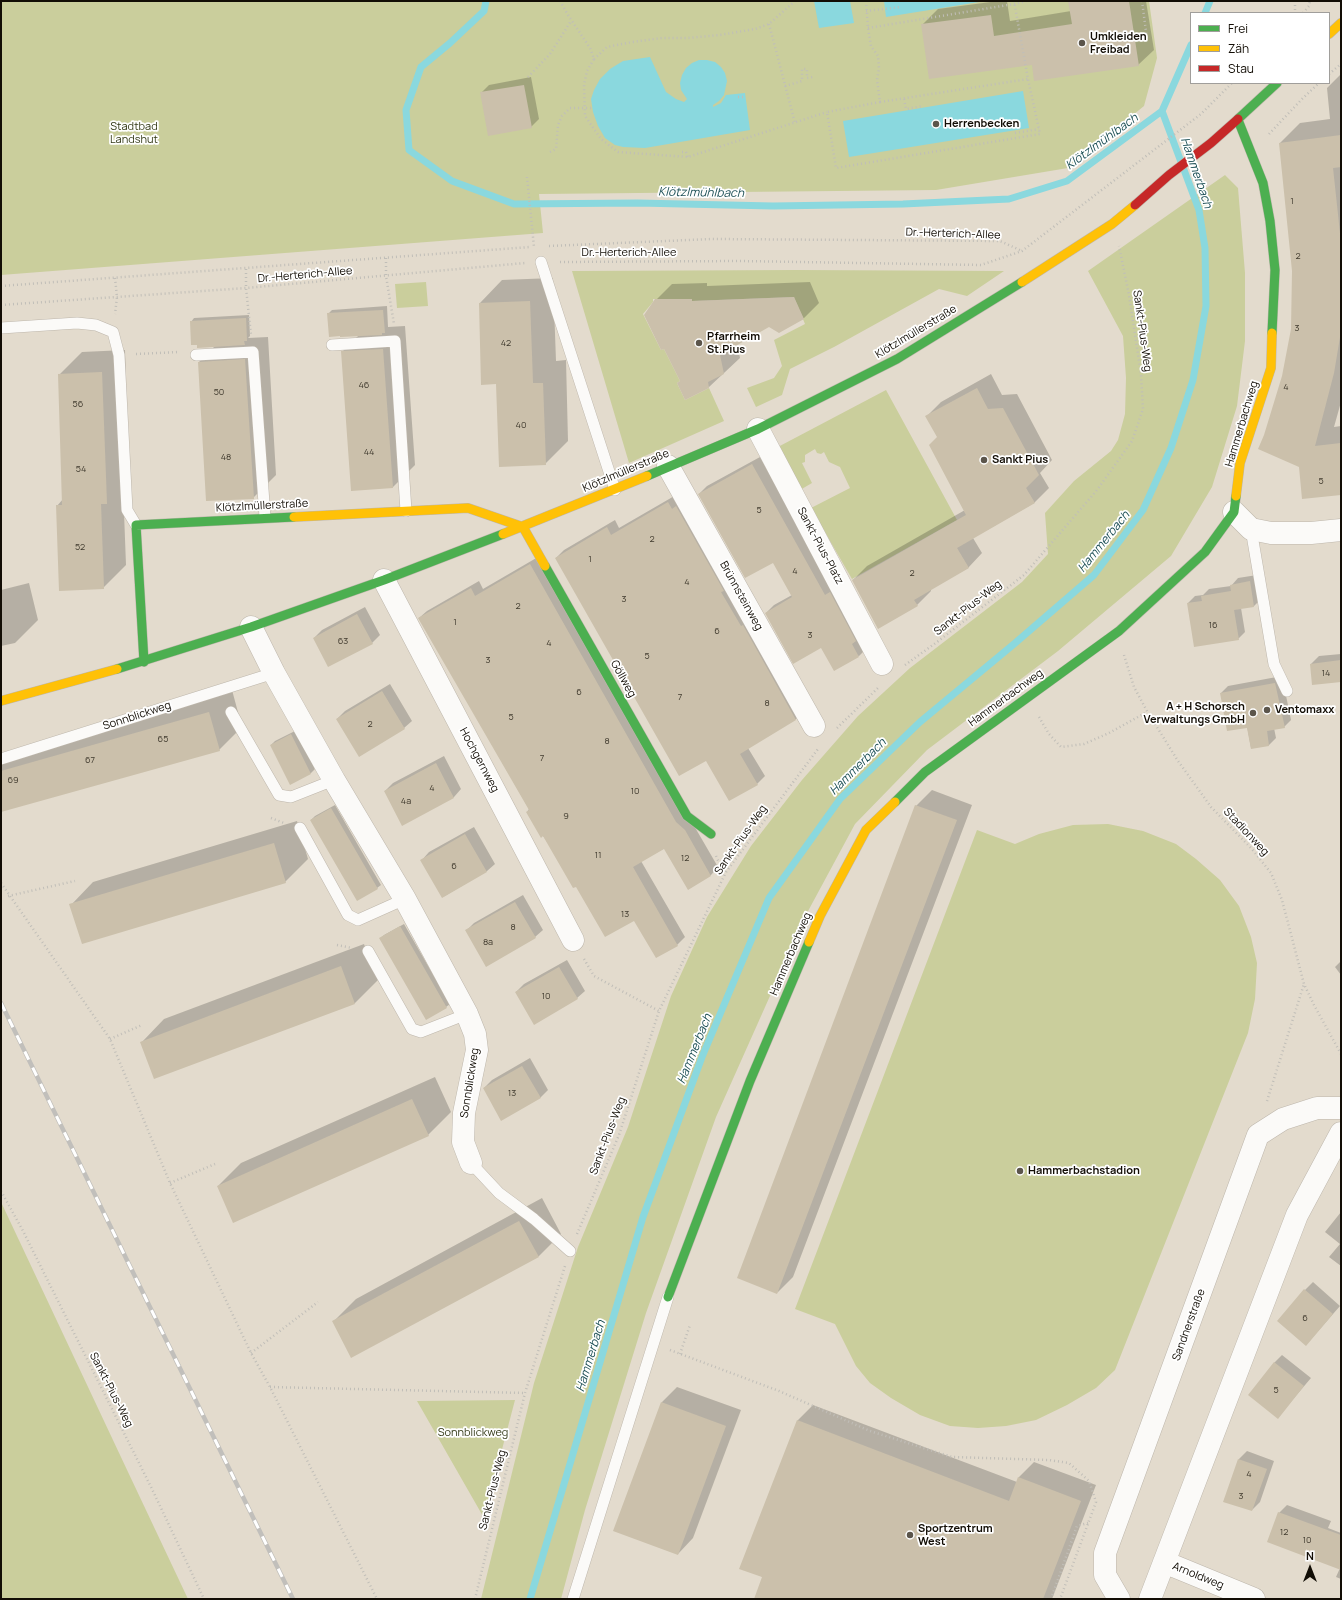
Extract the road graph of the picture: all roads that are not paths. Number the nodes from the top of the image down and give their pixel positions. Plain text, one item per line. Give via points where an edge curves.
1 (1341, 23) edge
2 (1330, 33) edge
3 (1276, 84) edge
4 (1238, 120) junction
5 (541, 262) road end
6 (1, 328) edge
7 (332, 345) dead end
8 (196, 356) road end
9 (758, 429) junction
10 (668, 466) junction
11 (615, 490) junction
12 (406, 511) junction
13 (1234, 512) junction
14 (265, 517) junction
15 (136, 525) junction
16 (523, 527) junction
17 (1251, 529) junction
18 (1341, 530) edge
19 (384, 580) junction
20 (251, 627) junction
21 (144, 662) junction
22 (892, 665) road end
23 (274, 672) junction
24 (1288, 691) dead end
25 (1, 701) edge
26 (231, 712) dead end
27 (822, 735) road end
28 (1, 759) edge
29 (334, 780) junction
30 (300, 828) dead end
31 (711, 834) dead end
32 (405, 899) junction
33 (573, 940) road end
34 (368, 951) dead end
35 (467, 1014) junction
36 (1341, 1108) edge
37 (1341, 1133) edge
38 (471, 1163) joint
39 (570, 1251) road end
40 (668, 1297) joint
41 (1164, 1562) junction
42 (573, 1599) edge
43 (1119, 1599) edge
44 (1150, 1599) edge
45 (1254, 1599) edge

1 - 2 street
3 - 4 street, Klötzlmüllerstraße
4 - 9 street, Klötzlmüllerstraße via 1112,224 1016,286 897,359
4 - 13 street, Hammerbachweg via 1263,184 1275,270 1271,368 1240,463
5 - 11 lane
6 - 15 lane via 77,323 96,324 113,332 119,355 127,510
7 - 12 lane via 395,341
8 - 14 lane via 252,352
9 - 10 street, Klötzlmüllerstraße
9 - 22 street, Sankt-Pius-Platz
10 - 11 street, Klötzlmüllerstraße
10 - 27 street, Brünnsteinweg
11 - 16 street, Klötzlmüllerstraße
12 - 14 street, Klötzlmüllerstraße
12 - 16 street, Klötzlmüllerstraße via 468,508
13 - 17 street
13 - 40 street, Hammerbachweg via 1205,552 1119,631 924,772 866,830 820,916 753,1074
14 - 15 street, Klötzlmüllerstraße
15 - 21 street
16 - 19 street, Klötzlmüllerstraße
16 - 31 street, Göllweg via 687,816
17 - 18 street via 1271,534
17 - 24 lane via 1274,664
19 - 20 street, Klötzlmüllerstraße
19 - 33 street, Hochgernweg
20 - 21 street, Klötzlmüllerstraße
20 - 23 street, Sonnblickweg
21 - 25 street, Klötzlmüllerstraße
23 - 28 lane, Sonnblickweg
23 - 29 street, Sonnblickweg
26 - 29 lane via 279,795 291,798
29 - 32 street, Sonnblickweg
30 - 32 lane via 348,915 358,920
32 - 35 street, Sonnblickweg
34 - 35 lane via 412,1028 421,1032
35 - 38 street, Sonnblickweg via 475,1034 477,1050 464,1113 463,1142
36 - 43 street, Sandnerstraße via 1317,1108 1283,1119 1258,1135 1105,1552 1105,1575
37 - 41 street via 1297,1215
38 - 39 lane, Sonnblickweg via 499,1193 534,1219
40 - 42 lane
41 - 44 street
41 - 45 street, Arnoldweg

